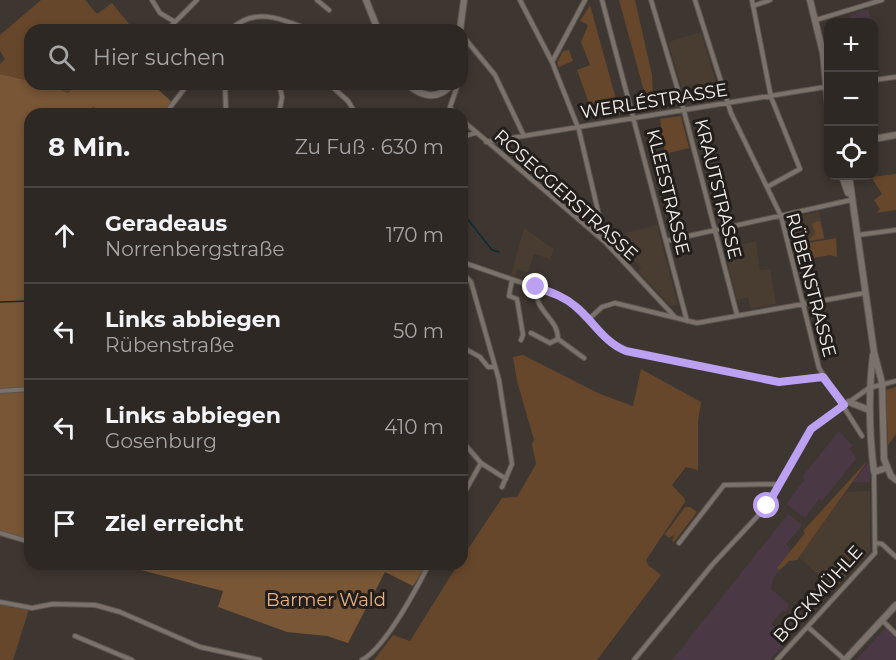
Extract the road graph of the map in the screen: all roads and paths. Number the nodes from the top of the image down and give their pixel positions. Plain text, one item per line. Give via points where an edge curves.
1 (152, 0) edge
2 (197, 0) edge
3 (318, 0) edge
4 (366, 0) edge
5 (464, 0) edge
6 (520, 0) edge
7 (585, 0) edge
8 (602, 0) edge
9 (651, 0) edge
10 (695, 0) edge
11 (752, 0) edge
12 (771, 0) edge
13 (810, 0) edge
14 (863, 0) edge
15 (882, 0) edge
16 (865, 5) junction
17 (753, 6) junction
18 (329, 10) dead end
19 (816, 20) junction
20 (175, 22) joint
21 (238, 24) edge
22 (296, 24) edge
23 (376, 24) edge
24 (461, 24) edge
25 (468, 42) edge
26 (823, 53) joint
27 (552, 62) junction
28 (824, 72) edge
29 (896, 76) edge
30 (878, 79) edge
31 (824, 87) edge
32 (183, 90) edge
33 (225, 90) edge
34 (280, 90) edge
35 (336, 90) edge
36 (415, 90) edge
37 (447, 90) edge
38 (456, 90) edge
39 (771, 97) junction
40 (727, 104) junction
41 (170, 108) edge
42 (226, 108) edge
43 (280, 108) edge
44 (351, 108) edge
45 (451, 108) edge
46 (684, 111) junction
47 (635, 118) junction
48 (468, 125) edge
49 (578, 127) junction
50 (476, 132) junction
51 (468, 135) edge
52 (896, 135) edge
53 (524, 136) junction
54 (878, 138) edge
55 (486, 142) junction
56 (844, 180) edge
57 (849, 180) edge
58 (767, 187) junction
59 (851, 200) junction
60 (781, 216) junction
61 (896, 230) edge
62 (715, 231) junction
63 (856, 236) junction
64 (605, 242) junction
65 (666, 242) junction
66 (468, 264) edge
67 (468, 279) edge
68 (512, 280) junction
69 (536, 287) junction
70 (866, 292) junction
71 (804, 304) junction
72 (737, 315) junction
73 (675, 317) junction
74 (588, 320) junction
75 (687, 321) junction
76 (531, 333) dead end
77 (521, 339) dead end
78 (558, 339) junction
79 (468, 350) edge
80 (874, 352) junction
81 (584, 358) dead end
82 (495, 367) junction
83 (823, 377) junction
84 (896, 381) edge
85 (882, 383) junction
86 (869, 388) junction
87 (24, 389) edge
88 (0, 391) edge
89 (846, 404) junction
90 (868, 410) junction
91 (862, 436) dead end
92 (468, 448) edge
93 (481, 463) junction
94 (886, 468) junction
95 (874, 472) junction
96 (506, 479) junction
97 (896, 480) edge
98 (780, 484) junction
99 (468, 486) edge
100 (502, 487) dead end
101 (0, 533) edge
102 (24, 540) edge
103 (679, 543) dead end
104 (876, 543) junction
105 (896, 557) edge
106 (425, 570) edge
107 (0, 602) edge
108 (896, 605) edge
109 (882, 620) junction
110 (808, 627) junction
111 (896, 634) edge
112 (75, 636) dead end
113 (368, 658) edge
114 (132, 660) edge
115 (260, 660) edge
116 (362, 660) edge
117 (634, 660) edge
118 (777, 660) edge
119 (845, 660) edge

1 - 20 street via 160,13
2 - 20 street
3 - 18 street
4 - 23 main road
5 - 24 main road
6 - 27 street
7 - 27 street
8 - 47 street, KLEESTRASSE
9 - 46 street, KRAUTSTRASSE
10 - 40 street, RÜBENSTRASSE
11 - 17 street
12 - 17 street
13 - 19 main road
14 - 16 street
15 - 16 street
16 - 19 street
17 - 39 street
19 - 26 main road
21 - 22 street via 264,15
25 - 53 street via 495,75
26 - 28 main road
27 - 49 street
29 - 30 street
31 - 39 street, WERLÉSTRASSE
32 - 41 street
33 - 42 street
34 - 43 street
35 - 44 street
36 - 37 main road via 430,96
38 - 45 street
39 - 40 street, WERLÉSTRASSE
39 - 58 street via 800,169
40 - 46 street, WERLÉSTRASSE
40 - 58 street, RÜBENSTRASSE
46 - 47 street, WERLÉSTRASSE
46 - 62 street, KRAUTSTRASSE
47 - 49 street, WERLÉSTRASSE
47 - 65 street, KLEESTRASSE
48 - 50 street, ROSEGGERSTRASSE
49 - 53 street, WERLÉSTRASSE
49 - 64 street
50 - 51 street
50 - 55 street, ROSEGGERSTRASSE
52 - 54 main road
53 - 55 street, WERLÉSTRASSE
55 - 64 street, ROSEGGERSTRASSE
56 - 59 main road
57 - 59 main road
58 - 60 street, RÜBENSTRASSE
59 - 60 street
59 - 63 main road
60 - 62 street
60 - 71 street, RÜBENSTRASSE
61 - 63 street
62 - 65 street
62 - 72 street, KRAUTSTRASSE
63 - 70 main road
64 - 73 street, ROSEGGERSTRASSE
65 - 75 street, KLEESTRASSE
66 - 68 street
67 - 82 street
68 - 69 street
68 - 77 street via 509,296 517,299
69 - 74 street via 563,297
69 - 78 street via 539,308 555,323
70 - 71 street
70 - 80 main road
71 - 72 street
71 - 83 street, RÜBENSTRASSE
72 - 75 street via 697,323
73 - 74 street via 615,303 606,304
73 - 75 street
74 - 83 street via 613,344 635,353 779,382
76 - 78 street via 550,343
78 - 81 street
79 - 82 street via 488,367
80 - 85 main road
80 - 86 main road
82 - 96 street via 512,464
83 - 89 street, RÜBENSTRASSE
84 - 85 street
85 - 86 street
85 - 94 main road
86 - 89 street
86 - 90 main road
87 - 88 street
89 - 90 main road
89 - 91 street, RÜBENSTRASSE
89 - 98 street via 811,429
90 - 95 main road
92 - 93 street
93 - 96 street
93 - 99 street
94 - 95 main road
94 - 97 main road
95 - 104 street, BOCKMÜHLE
96 - 100 street
98 - 103 street via 724,485
98 - 117 street via 767,506 712,565
101 - 102 street
104 - 105 street
104 - 110 street, BOCKMÜHLE via 875,553
106 - 113 street via 388,634
107 - 115 street via 32,608 95,605 200,647
108 - 109 main road
109 - 111 street
109 - 119 main road
110 - 118 street, BOCKMÜHLE
110 - 119 street
112 - 114 street
113 - 116 street

